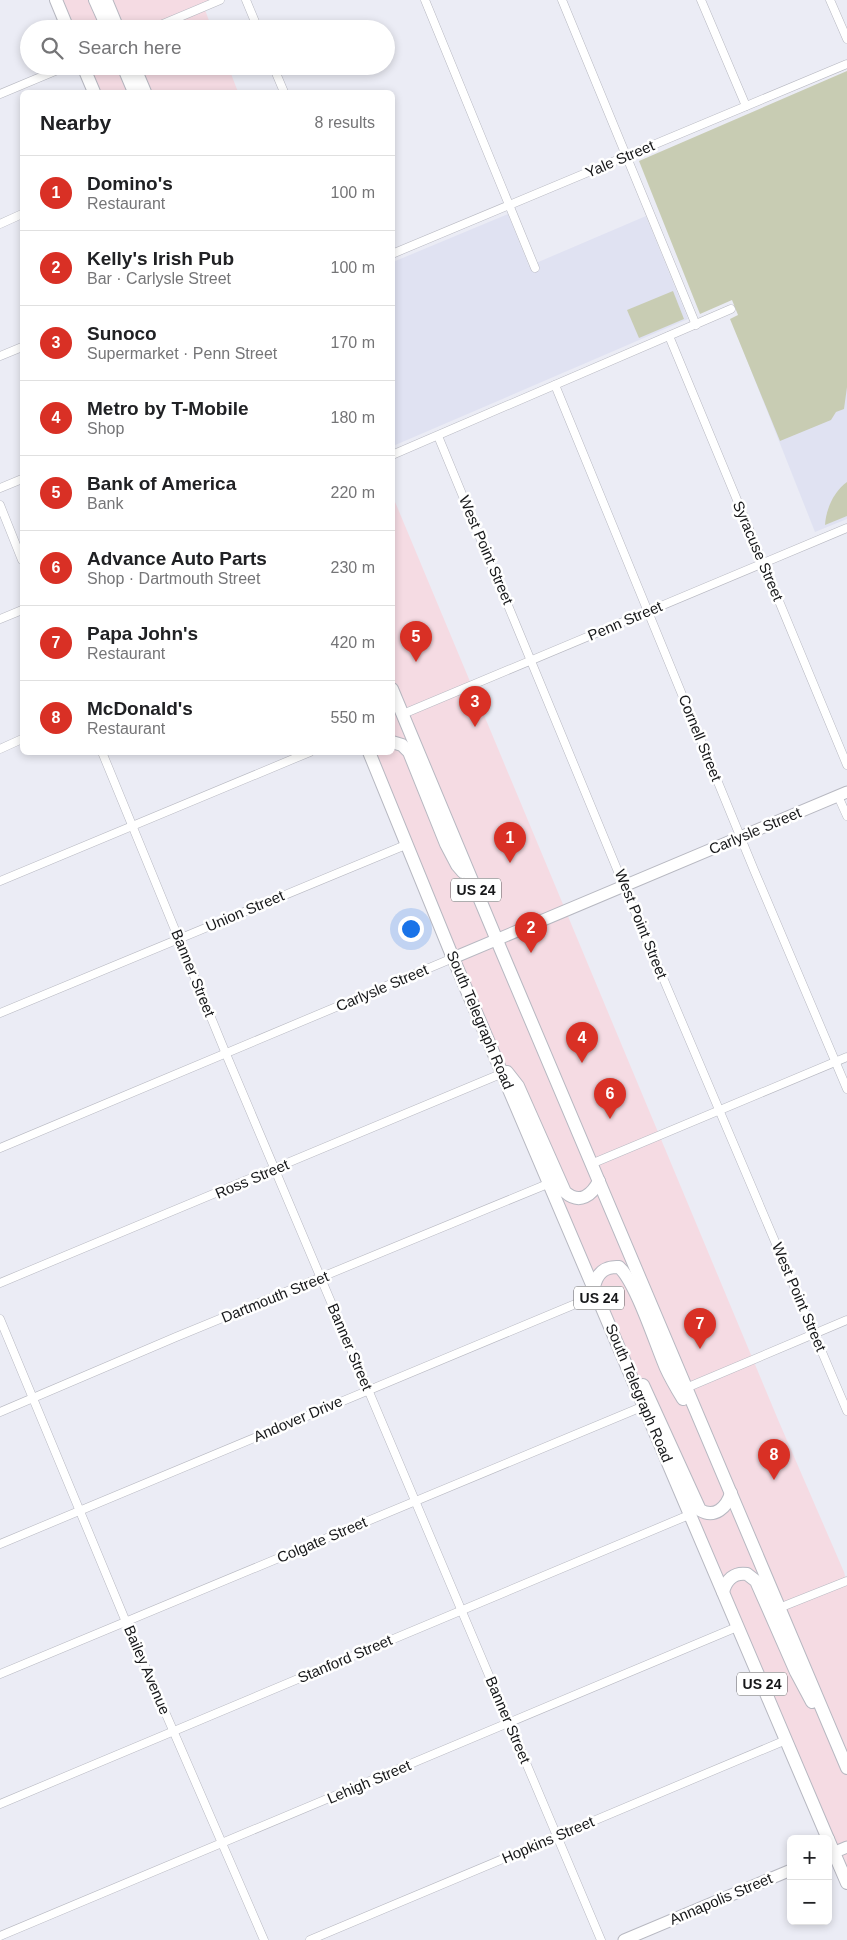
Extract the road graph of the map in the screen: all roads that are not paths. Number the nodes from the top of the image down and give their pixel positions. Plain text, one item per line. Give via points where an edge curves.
1 (95, 0) edge
2 (106, 0) edge
3 (220, 0) edge
4 (246, 0) edge
5 (425, 0) edge
6 (562, 0) edge
7 (701, 0) edge
8 (830, 0) edge
9 (60, 4) edge
10 (65, 20) edge
11 (104, 20) edge
12 (114, 20) edge
13 (172, 20) edge
14 (254, 20) edge
15 (847, 39) edge
16 (847, 64) edge
17 (46, 75) edge
18 (87, 75) edge
19 (127, 75) edge
20 (138, 75) edge
21 (277, 75) edge
22 (93, 90) edge
23 (133, 90) edge
24 (144, 90) edge
25 (283, 90) edge
26 (0, 94) edge
27 (746, 106) junction
28 (627, 156) junction
29 (509, 205) junction
30 (20, 215) edge
31 (0, 224) edge
32 (395, 253) edge
33 (535, 268) dead end
34 (731, 309) dead end
35 (696, 325) junction
36 (669, 336) junction
37 (20, 348) edge
38 (0, 356) edge
39 (555, 385) junction
40 (438, 436) junction
41 (395, 454) edge
42 (20, 480) edge
43 (0, 488) edge
44 (0, 505) edge
45 (847, 528) edge
46 (20, 555) edge
47 (763, 563) junction
48 (20, 611) edge
49 (648, 611) junction
50 (0, 620) edge
51 (532, 661) junction
52 (395, 696) edge
53 (403, 714) junction
54 (20, 740) edge
55 (395, 743) edge
56 (0, 749) edge
57 (103, 755) edge
58 (303, 755) edge
59 (373, 756) edge
60 (847, 765) edge
61 (843, 794) edge
62 (847, 816) edge
63 (132, 826) junction
64 (741, 837) junction
65 (408, 844) junction
66 (0, 881) edge
67 (474, 886) junction
68 (624, 886) junction
69 (178, 939) junction
70 (496, 940) junction
71 (453, 958) junction
72 (0, 1013) edge
73 (226, 1054) junction
74 (847, 1057) edge
75 (497, 1059) junction
76 (836, 1062) junction
77 (503, 1073) junction
78 (847, 1089) edge
79 (719, 1110) junction
80 (0, 1148) edge
81 (592, 1164) junction
82 (275, 1170) junction
83 (599, 1180) junction
84 (550, 1184) junction
85 (321, 1278) junction
86 (0, 1283) edge
87 (596, 1291) junction
88 (0, 1319) edge
89 (847, 1320) edge
90 (815, 1333) junction
91 (625, 1359) junction
92 (686, 1388) junction
93 (368, 1389) junction
94 (32, 1398) junction
95 (644, 1406) junction
96 (847, 1411) edge
97 (0, 1412) edge
98 (702, 1425) junction
99 (731, 1493) junction
100 (415, 1502) junction
101 (80, 1510) junction
102 (689, 1515) junction
103 (0, 1544) edge
104 (847, 1581) edge
105 (723, 1592) junction
106 (779, 1608) junction
107 (461, 1610) junction
108 (126, 1622) junction
109 (737, 1628) junction
110 (0, 1674) edge
111 (509, 1723) junction
112 (830, 1729) junction
113 (174, 1732) junction
114 (786, 1740) junction
115 (847, 1768) edge
116 (0, 1804) edge
117 (826, 1835) edge
118 (557, 1836) junction
119 (222, 1844) junction
120 (847, 1847) edge
121 (832, 1854) edge
122 (832, 1856) edge
123 (787, 1872) edge
124 (847, 1883) edge
125 (0, 1936) edge
126 (264, 1940) edge
127 (310, 1940) edge
128 (601, 1940) edge
129 (624, 1940) edge

1 - 11 main road
2 - 12 main road
3 - 13 street
4 - 14 street
5 - 29 street
6 - 28 street
7 - 27 street
8 - 15 street
9 - 10 main road
16 - 27 street, Yale Street
17 - 26 street
18 - 22 main road
19 - 23 main road
20 - 24 main road
21 - 25 street
27 - 28 street, Yale Street
28 - 29 street, Yale Street
28 - 35 street
29 - 32 street, Yale Street
29 - 33 street
30 - 31 street
34 - 35 street
35 - 36 street
36 - 39 street
36 - 47 street, Syracuse Street
37 - 38 street
39 - 40 street
39 - 49 street, Cornell Street
40 - 41 street
40 - 51 street, West Point Street
42 - 43 street
44 - 46 street
45 - 47 street, Penn Street
47 - 49 street, Penn Street
47 - 60 street, Syracuse Street
48 - 50 street
49 - 51 street, Penn Street
49 - 64 street, Cornell Street
51 - 53 street, Penn Street
51 - 68 street, West Point Street
52 - 53 main road, US 24
53 - 67 main road, US 24
54 - 56 street
55 - 67 main road via 409,752 446,844
57 - 63 street, Banner Street
58 - 63 street
59 - 65 main road, South Telegraph Road / US 24
61 - 62 street
61 - 64 street, Carlysle Street
63 - 66 street
63 - 69 street, Banner Street
64 - 68 street, Carlysle Street
64 - 76 street, Cornell Street
65 - 69 street, Union Street
65 - 71 main road, South Telegraph Road / US 24
67 - 70 main road, US 24
68 - 70 street, Carlysle Street
68 - 79 street, West Point Street
69 - 72 street, Union Street
69 - 73 street, Banner Street
70 - 71 street, Carlysle Street
70 - 81 main road, US 24
71 - 73 street, Carlysle Street
71 - 75 main road, South Telegraph Road / US 24
73 - 80 street, Carlysle Street
73 - 82 street, Banner Street
74 - 76 street
75 - 77 main road, South Telegraph Road / US 24
75 - 83 main road via 518,1086 565,1192 578,1197 587,1196
76 - 78 street, Cornell Street
76 - 79 street
77 - 82 street, Ross Street
77 - 84 main road, South Telegraph Road / US 24
79 - 81 street
79 - 90 street, West Point Street
81 - 83 main road, US 24
82 - 85 street, Banner Street
82 - 86 street, Ross Street
83 - 92 main road, US 24
84 - 85 street, Dartmouth Street
84 - 87 main road, South Telegraph Road / US 24
85 - 93 street, Banner Street
85 - 94 street, Dartmouth Street
87 - 91 main road, South Telegraph Road / US 24
87 - 93 street, Andover Drive
87 - 98 main road via 598,1274 607,1268 619,1268 624,1272 667,1369 684,1402
88 - 94 street, Bailey Avenue
89 - 90 street
90 - 92 street
90 - 96 street, West Point Street
91 - 95 main road, South Telegraph Road / US 24
91 - 99 main road via 652,1401 700,1510 711,1513 722,1510
92 - 98 main road, US 24
93 - 100 street, Banner Street
93 - 101 street, Andover Drive
94 - 97 street, Dartmouth Street
94 - 101 street, Bailey Avenue
95 - 100 street, Colgate Street
95 - 102 main road, South Telegraph Road / US 24
98 - 99 main road, US 24
99 - 106 main road, US 24
100 - 107 street, Banner Street
100 - 108 street, Colgate Street
101 - 103 street, Andover Drive
101 - 108 street, Bailey Avenue
102 - 105 main road, South Telegraph Road / US 24
102 - 107 street, Stanford Street
104 - 106 street
105 - 109 main road, South Telegraph Road / US 24
105 - 112 main road via 736,1574 747,1574 756,1581 802,1685
106 - 112 main road, US 24
107 - 111 street, Banner Street
107 - 113 street, Stanford Street
108 - 110 street, Colgate Street
108 - 113 street, Bailey Avenue
109 - 111 street, Lehigh Street
109 - 114 main road, South Telegraph Road / US 24
111 - 118 street, Banner Street
111 - 119 street, Lehigh Street
112 - 115 main road, US 24
113 - 116 street, Stanford Street
113 - 119 street, Bailey Avenue
114 - 117 main road, South Telegraph Road / US 24
114 - 118 street, Hopkins Street
118 - 127 street, Hopkins Street
118 - 128 street, Banner Street
119 - 125 street, Lehigh Street
119 - 126 street, Bailey Avenue
120 - 121 street
122 - 124 main road, South Telegraph Road / US 24
123 - 129 street, Annapolis Street

